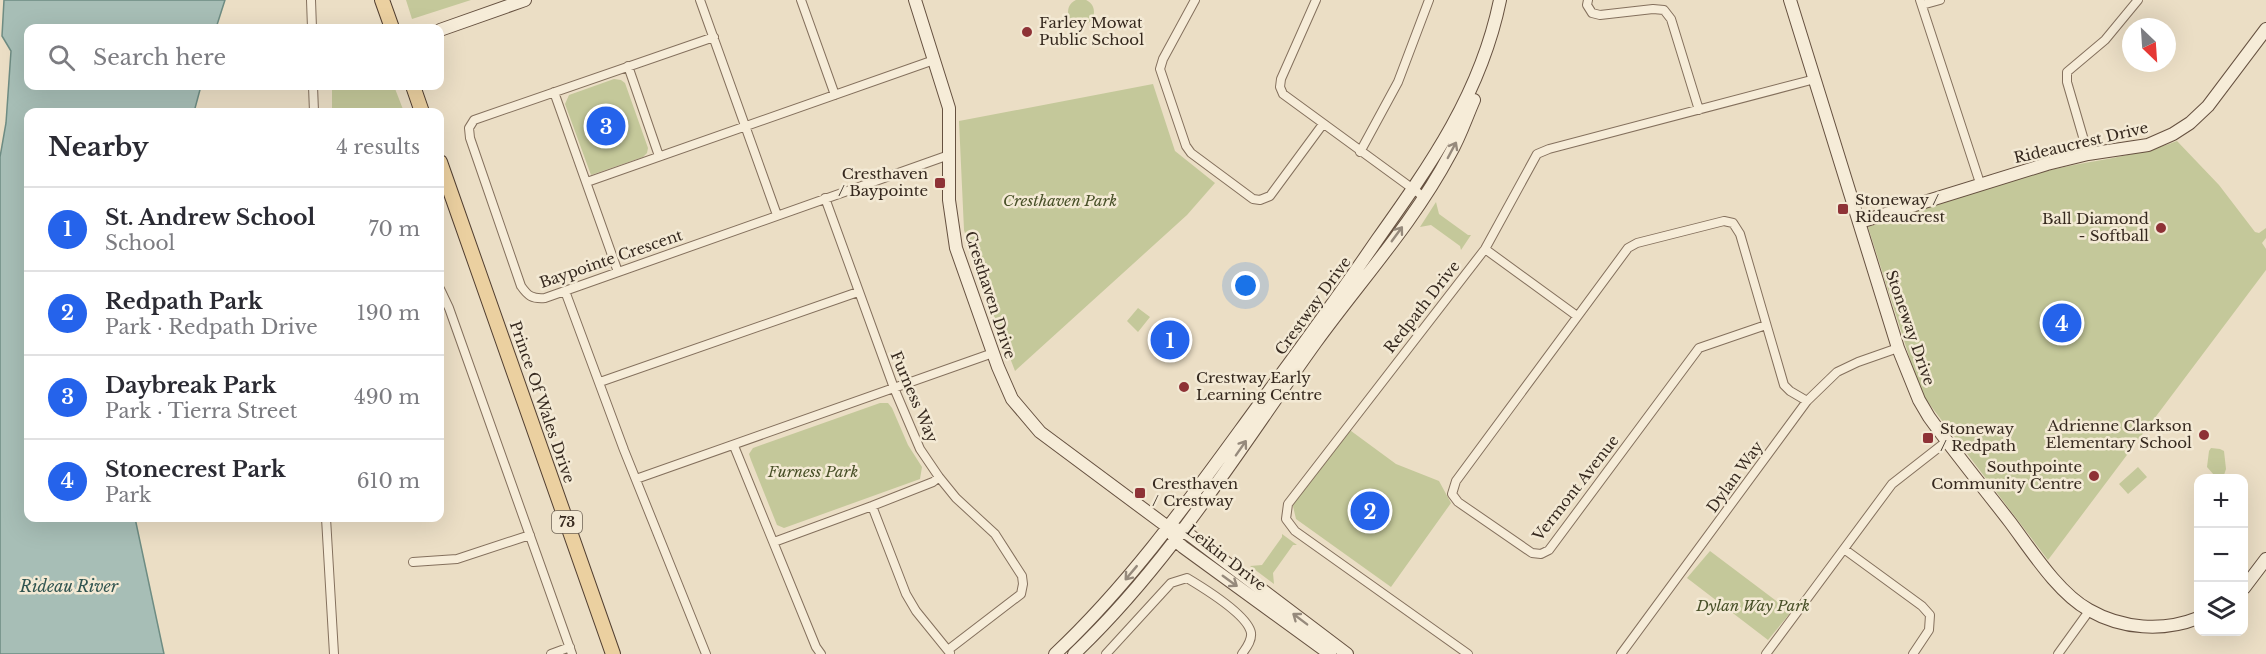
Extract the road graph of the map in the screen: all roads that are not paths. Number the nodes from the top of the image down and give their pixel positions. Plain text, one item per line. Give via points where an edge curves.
1 (311, 0) edge
2 (382, 0) edge
3 (525, 0) edge
4 (700, 0) edge
5 (801, 0) edge
6 (915, 0) edge
7 (1195, 0) edge
8 (1316, 0) edge
9 (1429, 0) edge
10 (1500, 0) edge
11 (1509, 0) edge
12 (1588, 0) edge
13 (1790, 0) edge
14 (1940, 0) edge
15 (2138, 0) edge
16 (1921, 3) edge
17 (312, 24) edge
18 (391, 24) edge
19 (444, 29) edge
20 (2266, 29) edge
21 (714, 37) junction
22 (934, 60) junction
23 (628, 66) junction
24 (1815, 79) junction
25 (314, 90) edge
26 (414, 90) edge
27 (554, 93) junction
28 (835, 95) junction
29 (314, 108) edge
30 (420, 108) edge
31 (1699, 110) junction
32 (1323, 124) junction
33 (747, 127) junction
34 (1360, 152) junction
35 (2088, 154) junction
36 (949, 155) junction
37 (659, 156) junction
38 (444, 173) edge
39 (586, 182) junction
40 (1980, 183) junction
41 (1419, 194) junction
42 (825, 198) junction
43 (777, 215) junction
44 (1860, 222) junction
45 (1485, 249) junction
46 (618, 272) junction
47 (565, 291) junction
48 (858, 292) junction
49 (444, 297) edge
50 (1577, 316) junction
51 (1766, 325) junction
52 (1898, 348) junction
53 (993, 352) junction
54 (600, 382) junction
55 (894, 388) junction
56 (1807, 401) junction
57 (1947, 441) junction
58 (734, 446) junction
59 (939, 477) junction
60 (636, 479) junction
61 (872, 506) junction
62 (326, 522) edge
63 (1169, 528) junction
64 (530, 535) junction
65 (1180, 536) junction
66 (774, 542) junction
67 (1844, 549) junction
68 (2266, 559) edge
69 (413, 562) dead end
70 (2248, 583) edge
71 (2089, 610) junction
72 (2194, 619) edge
73 (571, 651) edge
74 (949, 652) edge
75 (334, 654) edge
76 (550, 654) edge
77 (613, 654) edge
78 (706, 654) edge
79 (821, 654) edge
80 (1055, 654) edge
81 (1074, 654) edge
82 (1106, 654) edge
83 (1242, 654) edge
84 (1330, 654) edge
85 (1347, 654) edge
86 (1468, 654) edge
87 (1621, 654) edge
88 (1766, 654) edge
89 (1913, 654) edge
90 (2058, 654) edge

1 - 17 street
2 - 18 main road
3 - 19 street
4 - 21 street
5 - 28 street
6 - 22 street, Cresthaven Drive
7 - 32 street via 1160,69 1191,153 1253,199 1260,200 1270,196
8 - 32 street via 1280,87 1283,94
9 - 34 street via 1398,82
10 - 41 street, Crestway Drive via 1468,96
41 -> 11 street, Crestway Drive via 1458,139
12 - 31 street via 1592,13 1600,15 1664,10 1671,19
13 - 24 street, Stoneway Drive
14 - 16 street
15 - 35 street via 2105,40 2067,72
16 - 40 street
20 - 35 street, Rideaucrest Drive via 2208,106 2182,129 2148,145
21 - 23 street, Baypointe Crescent
21 - 33 street
22 - 28 street
22 - 36 street, Cresthaven Drive via 949,108
23 - 27 street, Baypointe Crescent
23 - 37 street
24 - 31 street, Redpath Drive
24 - 44 street, Stoneway Drive
25 - 29 street
26 - 30 main road
27 - 39 street
27 - 47 street, Baypointe Crescent via 474,120 469,128 521,286 536,299
28 - 33 street
31 - 45 street, Redpath Drive via 1537,154
32 - 34 street
33 - 37 street
33 - 43 street
34 - 41 street
35 - 40 street, Rideaucrest Drive
36 - 42 street, Baypointe Crescent
36 - 53 street, Cresthaven Drive via 949,200 956,248
37 - 39 street
38 - 77 main road, Prince Of Wales Drive / 73
39 - 46 street
40 - 44 street, Rideaucrest Drive
41 - 63 street, Crestway Drive
65 -> 41 street, Crestway Drive
42 - 43 street, Baypointe Crescent
42 - 48 street, Furness Way
43 - 46 street, Baypointe Crescent
44 - 52 street, Stoneway Drive
45 - 50 street
45 - 86 street, Redpath Drive via 1288,504 1286,512 1295,531
46 - 47 street, Baypointe Crescent
47 - 54 street
48 - 54 street
48 - 55 street, Furness Way
49 - 64 street
50 - 51 street via 1628,248 1724,221 1733,223 1740,234
50 - 51 street, Vermont Avenue via 1456,481 1452,494 1532,553 1549,550 1699,348
51 - 56 street via 1784,385
52 - 56 street, Dylan Way via 1837,372
52 - 57 street, Stoneway Drive via 1918,400
53 - 55 street
53 - 63 street, Cresthaven Drive via 1012,399 1040,432
54 - 60 street
55 - 58 street
55 - 59 street, Furness Way via 920,449
56 - 87 street, Dylan Way
57 - 67 street via 1892,484
57 - 71 street, Stoneway Drive via 2057,581
58 - 60 street
58 - 66 street
59 - 61 street
59 - 74 street, Furness Way via 995,534 1022,576 1023,584 1021,594
60 - 78 street
61 - 66 street
61 - 74 street via 906,594
62 - 75 street
63 - 65 street, Leikin Drive
63 -> 80 street, Crestway Drive via 1099,612
64 - 69 street via 457,559
64 - 73 street
65 - 81 street, Crestway Drive
65 -> 84 street, Leikin Drive
85 -> 65 street, Leikin Drive
66 - 79 street
67 - 88 street
67 - 89 street via 1930,615 1929,630
68 - 70 street
71 - 72 street, Stoneway Drive via 2140,626 2171,626
71 - 90 street
73 - 76 street
82 - 83 street via 1171,583 1187,578 1246,621 1251,633

